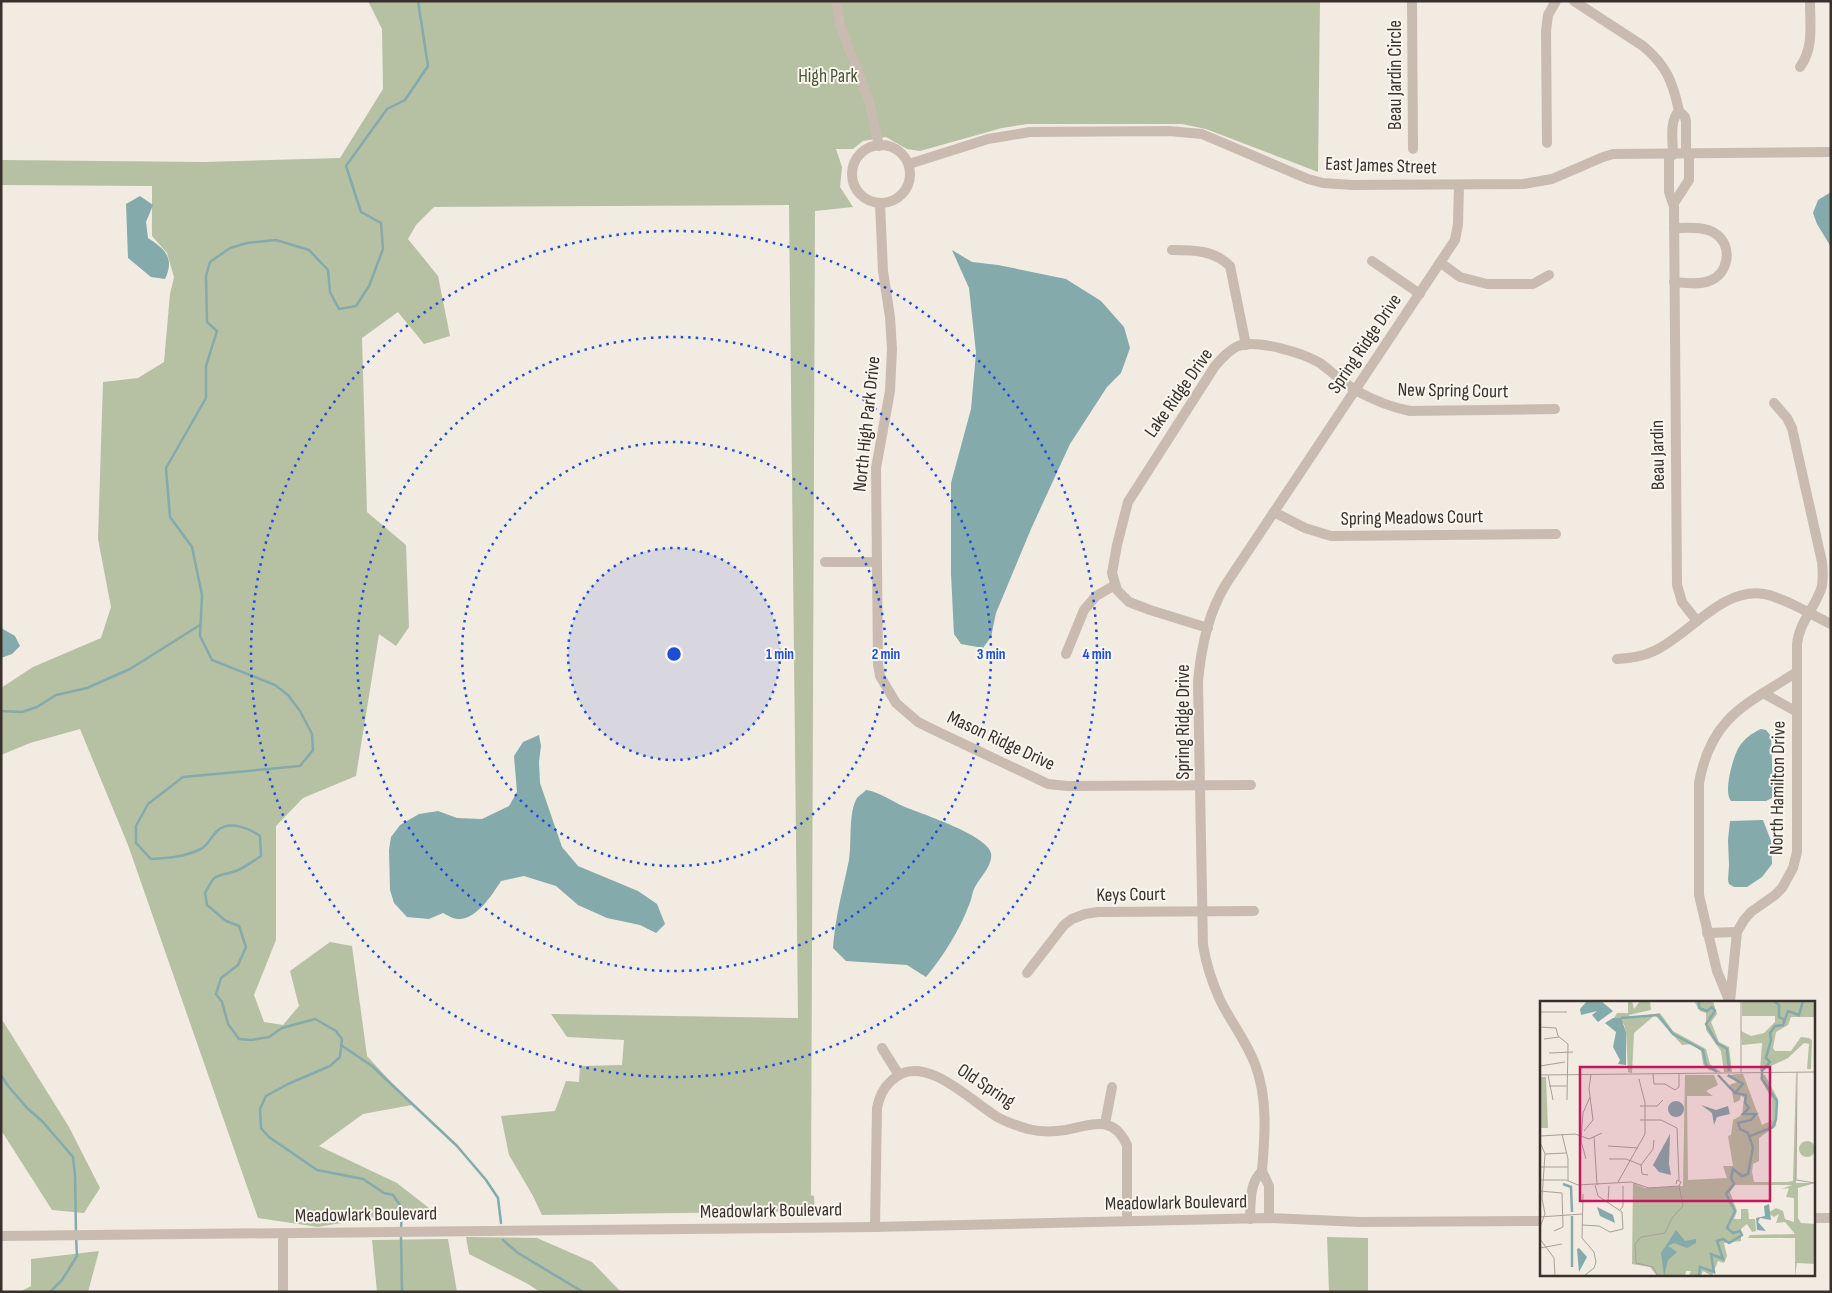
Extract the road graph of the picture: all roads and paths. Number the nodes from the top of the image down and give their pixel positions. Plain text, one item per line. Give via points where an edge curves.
1 (836, 1) edge
2 (1412, 1) edge
3 (1556, 1) edge
4 (1574, 1) edge
5 (1810, 1) edge
6 (1800, 68) dead end
7 (1679, 111) junction
8 (1547, 143) dead end
9 (879, 146) junction
10 (1413, 149) dead end
11 (1831, 152) edge
12 (1687, 154) junction
13 (1671, 155) junction
14 (909, 164) junction
15 (1459, 185) junction
16 (1674, 203) junction
17 (880, 204) junction
18 (1674, 228) junction
19 (1172, 250) dead end
20 (1372, 261) dead end
21 (1441, 263) junction
22 (1549, 275) dead end
23 (1674, 282) junction
24 (1420, 294) junction
25 (1246, 344) junction
26 (1356, 390) junction
27 (1774, 403) dead end
28 (1555, 409) dead end
29 (1274, 512) junction
30 (1556, 534) dead end
31 (825, 562) dead end
32 (877, 562) junction
33 (1115, 585) junction
34 (1809, 614) junction
35 (1697, 621) junction
36 (1831, 624) edge
37 (1208, 628) junction
38 (1066, 654) dead end
39 (1617, 658) dead end
40 (1796, 672) junction
41 (1762, 694) junction
42 (896, 703) joint
43 (1797, 712) junction
44 (1200, 785) junction
45 (1250, 785) dead end
46 (1254, 911) dead end
47 (1202, 912) junction
48 (1737, 932) junction
49 (1707, 933) junction
50 (1027, 973) dead end
51 (1730, 1001) edge
52 (1730, 1001) edge
53 (882, 1048) dead end
54 (899, 1075) junction
55 (1112, 1087) dead end
56 (1105, 1124) junction
57 (1262, 1171) junction
58 (1250, 1218) junction
59 (1269, 1218) junction
60 (1814, 1218) edge
61 (1831, 1218) edge
62 (1540, 1221) edge
63 (1127, 1222) junction
64 (875, 1227) junction
65 (283, 1233) junction
66 (1, 1236) edge
67 (283, 1292) edge

1 - 9 street via 840,25 869,101
2 - 10 street, Beau Jardin Circle
3 - 8 street via 1548,14 1546,31
4 - 7 street via 1653,54 1670,79
5 - 6 street via 1810,47
7 - 12 street via 1686,122
7 - 13 street, Beau Jardin via 1674,116
9 - 14 street via 896,148
9 - 17 street via 858,156 852,169 854,186
11 - 12 street, East James Street
12 - 13 street, East James Street
12 - 16 street via 1689,180
13 - 15 street, East James Street via 1614,154 1538,182
13 - 16 street, Beau Jardin via 1669,192
14 - 15 street, East James Street via 988,139 1030,132 1168,131 1202,134 1323,183 1352,186
14 - 17 street via 910,175 904,191 891,201
15 - 21 street, Spring Ridge Drive via 1455,240
16 - 18 street, Beau Jardin
17 - 32 street, North High Park Drive via 882,271 892,349 890,386 876,468
18 - 23 street, Beau Jardin
18 - 23 street via 1704,229 1716,234 1725,245 1728,258 1718,276 1709,282
19 - 25 street via 1215,255 1230,266
20 - 24 street
21 - 22 street via 1460,278 1487,284 1532,284
21 - 24 street, Spring Ridge Drive
23 - 35 street, Beau Jardin via 1677,585 1682,602
24 - 26 street, Spring Ridge Drive
25 - 26 street via 1268,346 1306,357
25 - 33 street, Lake Ridge Drive via 1232,349 1215,366 1128,502 1113,562
26 - 28 street, New Spring Court via 1389,407 1410,411
26 - 29 street, Spring Ridge Drive
27 - 34 street, North Hamilton Drive via 1787,418 1794,436 1822,562 1822,586
29 - 30 street, Spring Meadows Court via 1305,528 1332,536
29 - 37 street, Spring Ridge Drive via 1215,602
31 - 32 street
32 - 42 street, North High Park Drive via 880,676
33 - 37 street via 1123,597 1134,604
33 - 38 street via 1096,596 1084,610
34 - 35 street via 1767,594 1746,594 1730,599
34 - 36 street
34 - 40 street, North Hamilton Drive via 1798,637
35 - 39 street via 1645,656
37 - 44 street, Spring Ridge Drive via 1198,682
40 - 41 street, North Hamilton Drive
40 - 43 street, North Hamilton Drive
41 - 43 street, North Hamilton Drive
41 - 49 street, North Hamilton Drive via 1725,722 1710,744 1702,766 1699,783 1699,895
42 - 44 street, Mason Ridge Drive via 918,722 1048,784
43 - 48 street, North Hamilton Drive via 1797,852 1793,868 1782,888 1751,912
44 - 45 street, Mason Ridge Drive
44 - 47 street, Spring Ridge Drive
46 - 47 street, Keys Court
47 - 50 street, Keys Court via 1085,914 1064,925
47 - 57 street, Spring Ridge Drive via 1203,945 1213,982 1251,1055 1261,1083 1264,1123
48 - 49 street
48 - 52 street, North Hamilton Drive
49 - 51 street, North Hamilton Drive
53 - 54 street
54 - 56 street, Old Spring via 917,1071 932,1074 999,1118 1028,1129 1051,1131
54 - 64 street via 884,1089 877,1108
55 - 56 street
56 - 63 street via 1117,1130 1127,1145
57 - 58 street, Spring Ridge Drive via 1252,1186
57 - 59 street, Spring Ridge Drive via 1270,1186
58 - 59 street, Meadowlark Boulevard
58 - 63 street, Meadowlark Boulevard
59 - 62 street, Meadowlark Boulevard via 1361,1222
60 - 61 street
63 - 64 street, Meadowlark Boulevard
64 - 65 street, Meadowlark Boulevard
65 - 66 street, Meadowlark Boulevard
65 - 67 street

